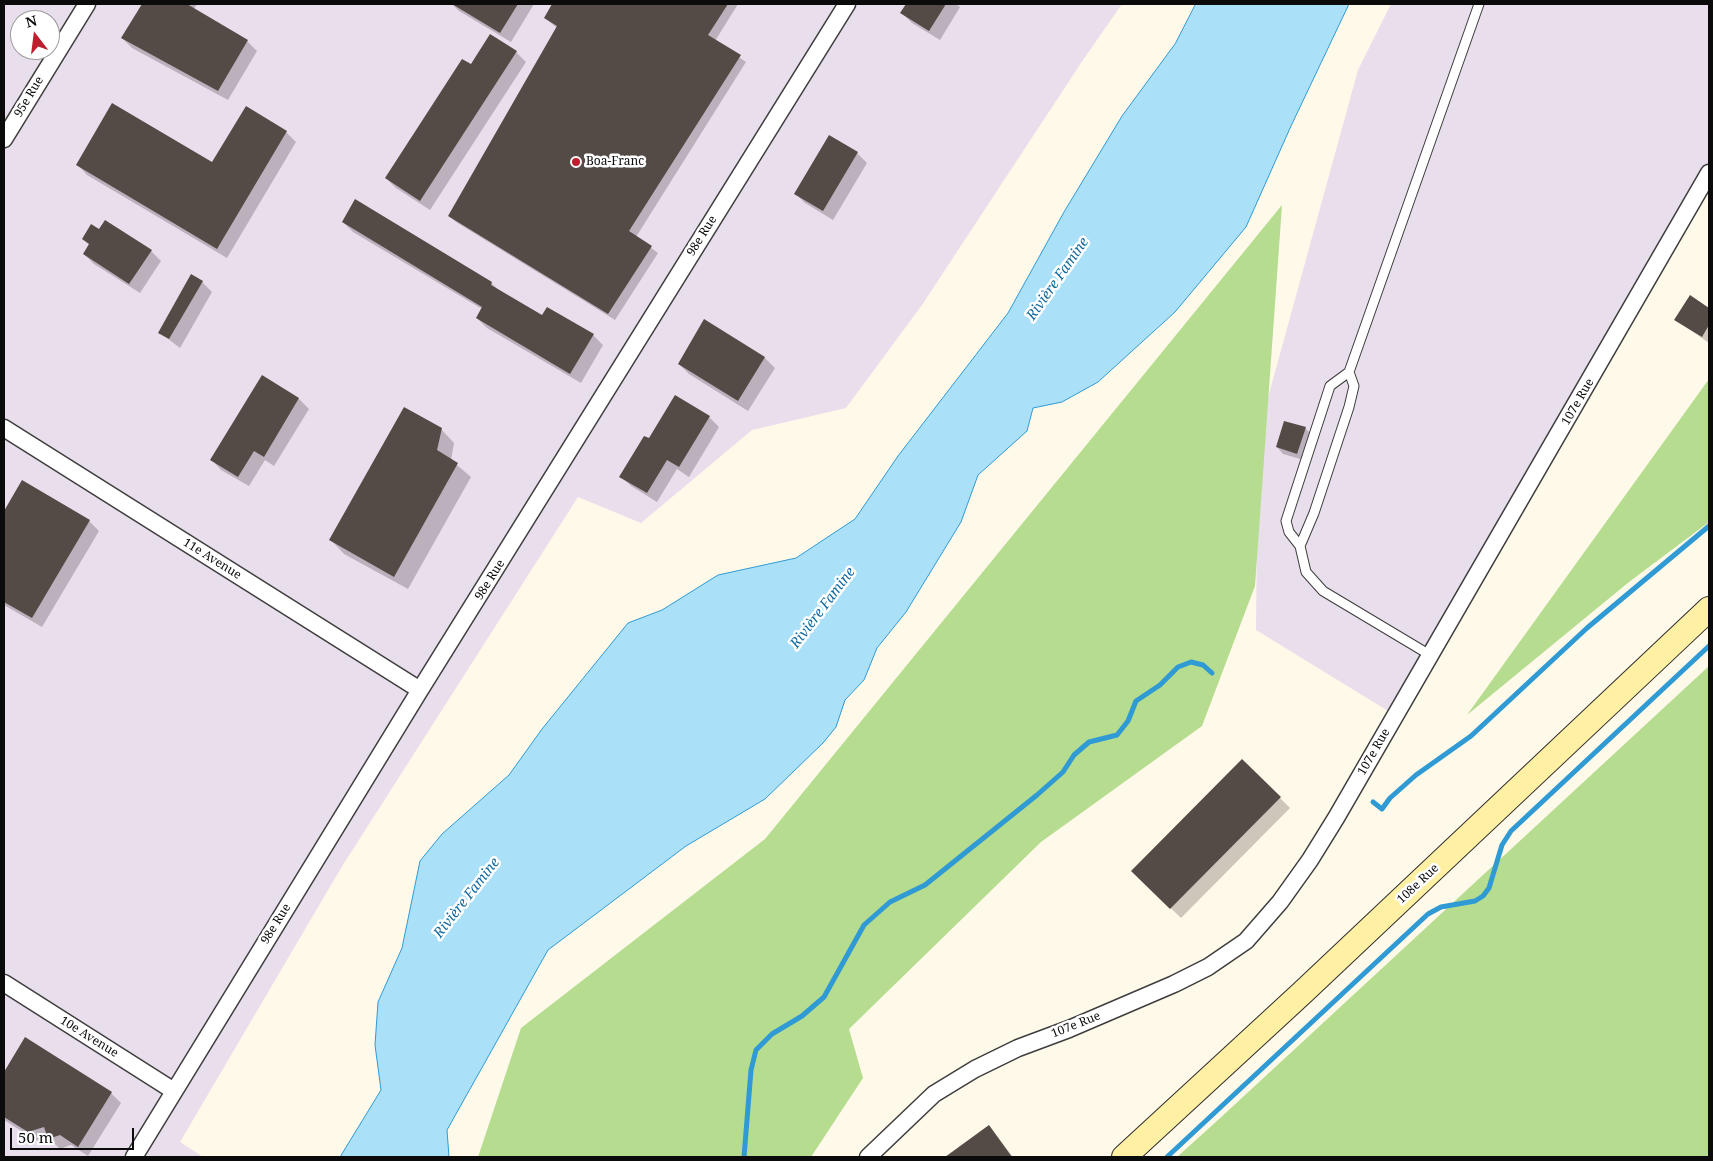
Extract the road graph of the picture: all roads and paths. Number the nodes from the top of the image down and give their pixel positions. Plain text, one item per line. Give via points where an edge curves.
1 (86, 4) edge
2 (847, 4) edge
3 (1479, 4) edge
4 (4, 139) edge
5 (1709, 173) edge
6 (1349, 372) junction
7 (4, 428) edge
8 (1300, 546) junction
9 (1709, 609) edge
10 (1430, 655) junction
11 (420, 690) junction
12 (4, 983) edge
13 (174, 1091) junction
14 (134, 1157) edge
15 (868, 1157) edge
16 (1124, 1157) edge

1 - 4 street, 95e Rue
2 - 11 street, 98e Rue
3 - 6 lane
5 - 10 street, 107e Rue
6 - 8 lane via 1354,386 1349,406
6 - 8 lane via 1330,386 1288,511 1286,521
7 - 11 street, 11e Avenue
8 - 10 lane via 1306,572 1322,591
9 - 16 main road, 108e Rue via 1302,994
10 - 15 street, 107e Rue via 1310,860 1246,941 1208,967 1174,984 975,1069 934,1094
11 - 13 street, 98e Rue
12 - 13 street, 10e Avenue
13 - 14 street, 98e Rue

